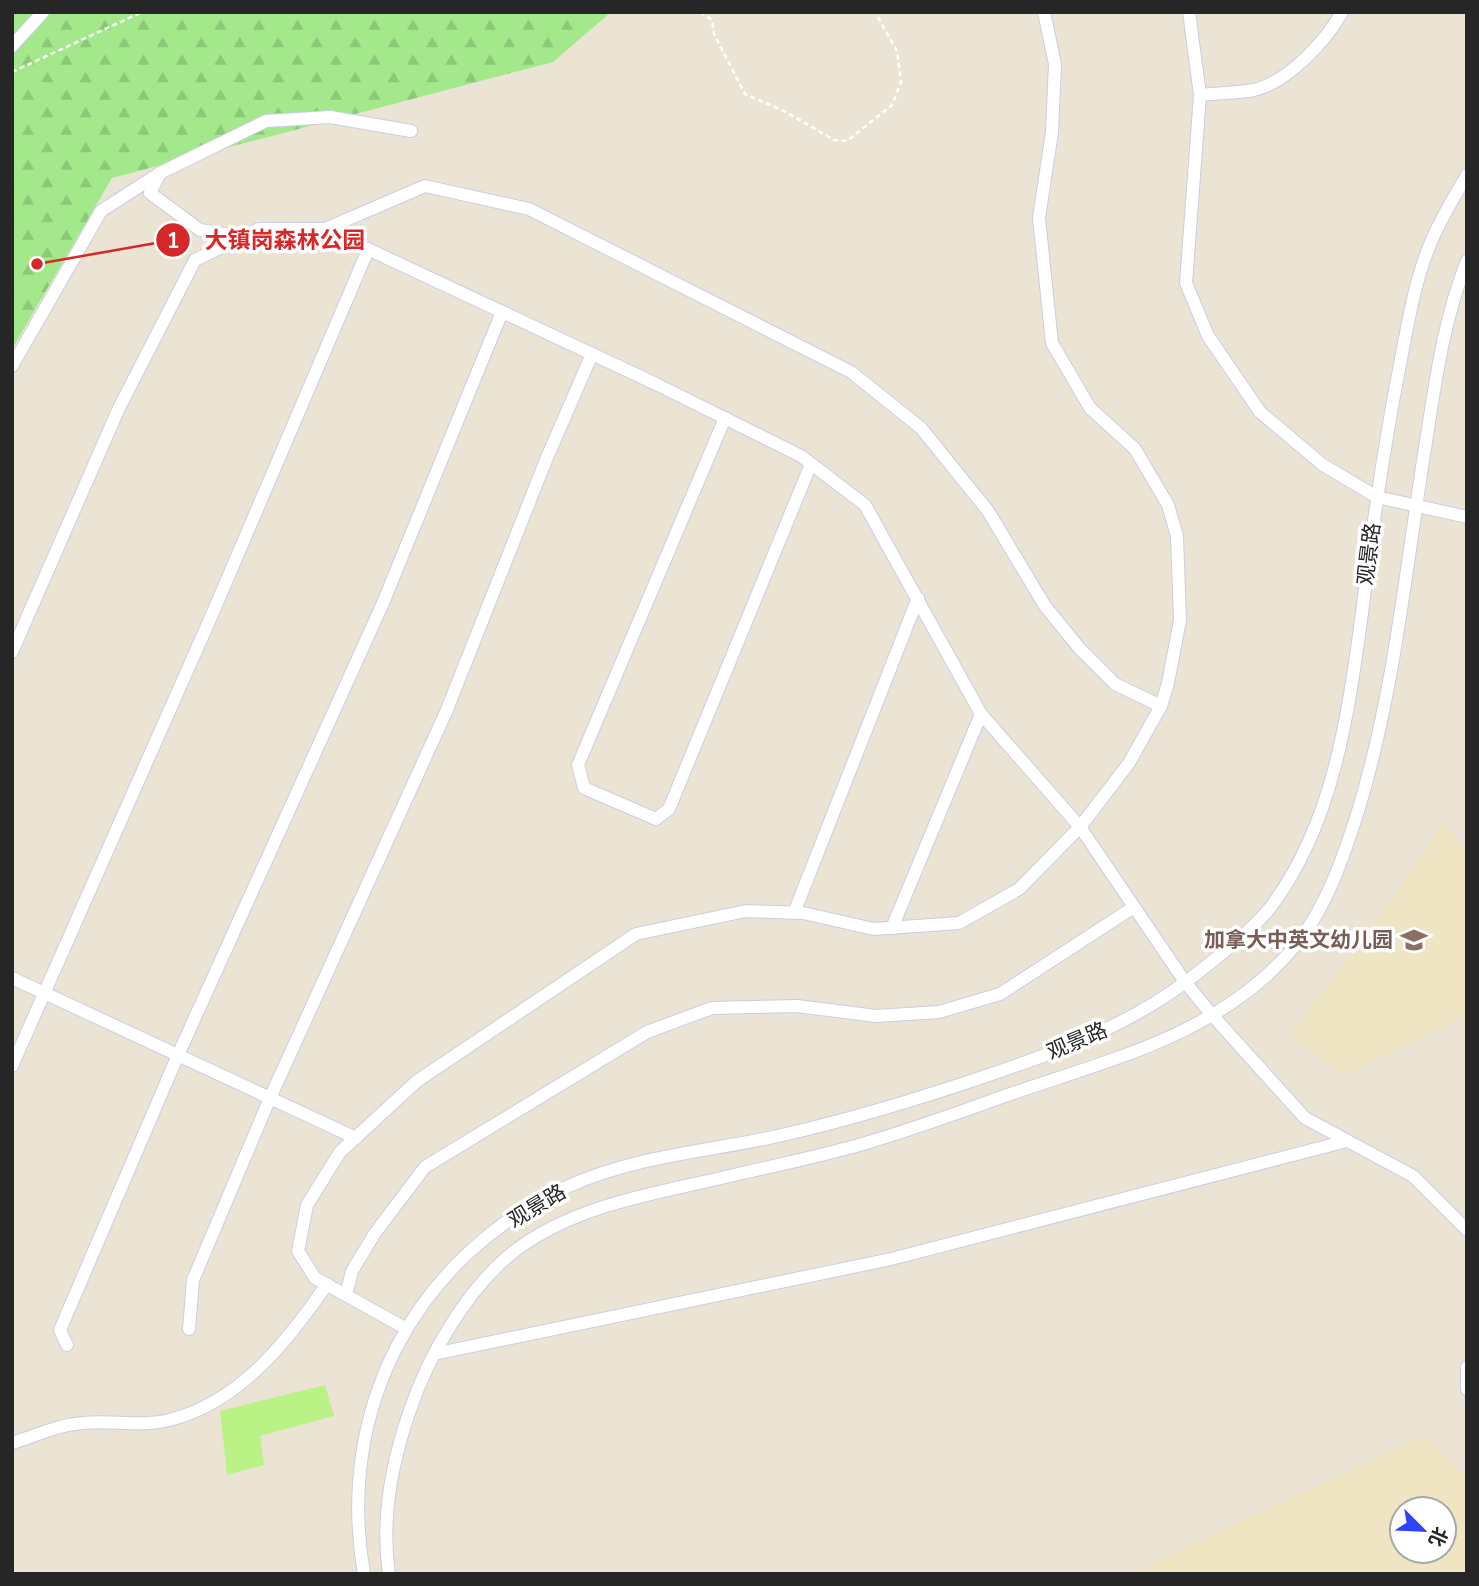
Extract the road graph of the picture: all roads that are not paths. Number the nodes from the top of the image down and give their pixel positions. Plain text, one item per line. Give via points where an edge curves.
1 (43, 12) edge
2 (1044, 12) edge
3 (1189, 12) edge
4 (1342, 12) edge
5 (12, 46) edge
6 (1200, 95) junction
7 (411, 131) dead end
8 (160, 173) junction
9 (1467, 175) edge
10 (325, 229) junction
11 (244, 237) junction
12 (368, 250) junction
13 (1467, 261) edge
14 (502, 312) junction
15 (592, 354) junction
16 (12, 366) edge
17 (724, 418) junction
18 (811, 464) junction
19 (1377, 497) junction
20 (1415, 508) junction
21 (1467, 517) edge
22 (918, 597) junction
23 (12, 652) edge
24 (1161, 706) junction
25 (981, 714) junction
26 (1080, 827) junction
27 (1134, 907) junction
28 (794, 913) junction
29 (892, 928) junction
30 (12, 978) edge
31 (1185, 982) junction
32 (44, 993) junction
33 (1212, 1015) junction
34 (178, 1055) junction
35 (12, 1066) edge
36 (270, 1098) junction
37 (356, 1138) junction
38 (1348, 1141) junction
39 (1467, 1230) edge
40 (327, 1284) junction
41 (346, 1295) junction
42 (405, 1328) junction
43 (189, 1329) dead end
44 (67, 1345) dead end
45 (434, 1354) junction
46 (1467, 1367) edge
47 (1467, 1389) edge
48 (12, 1443) edge
49 (364, 1574) edge
50 (389, 1574) edge

1 - 5 street
2 - 24 street via 1055,64 1052,132 1039,218 1052,343 1090,408 1135,449 1171,515 1177,536 1180,620
3 - 6 street
4 - 6 street via 1318,47 1273,82 1254,89
6 - 19 street via 1186,284 1208,336 1259,412 1323,465
7 - 8 street via 330,117 266,121
8 - 11 street via 150,193 200,230
8 - 16 street via 101,211
9 - 19 street, 观景路 via 1443,216 1415,289
10 - 11 street via 260,229
10 - 12 street
10 - 24 street via 425,186 529,209 851,372 921,428 988,511 1045,606 1080,649 1115,684
11 - 23 street via 195,260 119,408
12 - 14 street
12 - 32 street
13 - 20 street, 观景路 via 1439,358
14 - 15 street
14 - 34 street via 383,603
15 - 17 street
15 - 36 street via 446,712
17 - 18 street
17 - 18 street via 578,765 584,788 656,819 669,808
18 - 22 street via 865,505
19 - 20 street
19 - 31 street, 观景路 via 1345,732 1319,815 1303,853 1266,913
20 - 21 street
20 - 33 street, 观景路 via 1383,710 1351,832 1299,942 1281,962
22 - 25 street
22 - 28 street
24 - 26 street via 1129,762
25 - 26 street
25 - 29 street
26 - 27 street
26 - 29 street via 1019,889 959,923
27 - 31 street
27 - 41 street via 1000,994 939,1012 876,1016 797,1006 712,1008 647,1032 425,1167 358,1261
28 - 29 street via 874,929
28 - 37 street via 746,911 636,934 417,1081
30 - 32 street
31 - 33 street
31 - 42 street, 观景路 via 1081,1042 980,1078 891,1107 761,1139 709,1146 572,1185 528,1210 459,1261 430,1291
32 - 34 street
32 - 35 street
33 - 38 street via 1305,1118
33 - 45 street, 观景路 via 1157,1045 875,1141 632,1198 575,1219 520,1247 498,1266
34 - 36 street
34 - 44 street via 60,1330
36 - 37 street
36 - 43 street via 193,1280
37 - 40 street via 341,1152 307,1205 298,1251 315,1278
38 - 39 street via 1413,1176
38 - 45 street via 891,1259
40 - 41 street
40 - 48 street via 302,1321 264,1363 215,1402 168,1420 81,1423
41 - 42 street
42 - 49 street, 观景路 via 376,1392 367,1425 359,1544
45 - 50 street, 观景路 via 417,1387 395,1463 385,1532
46 - 47 street

